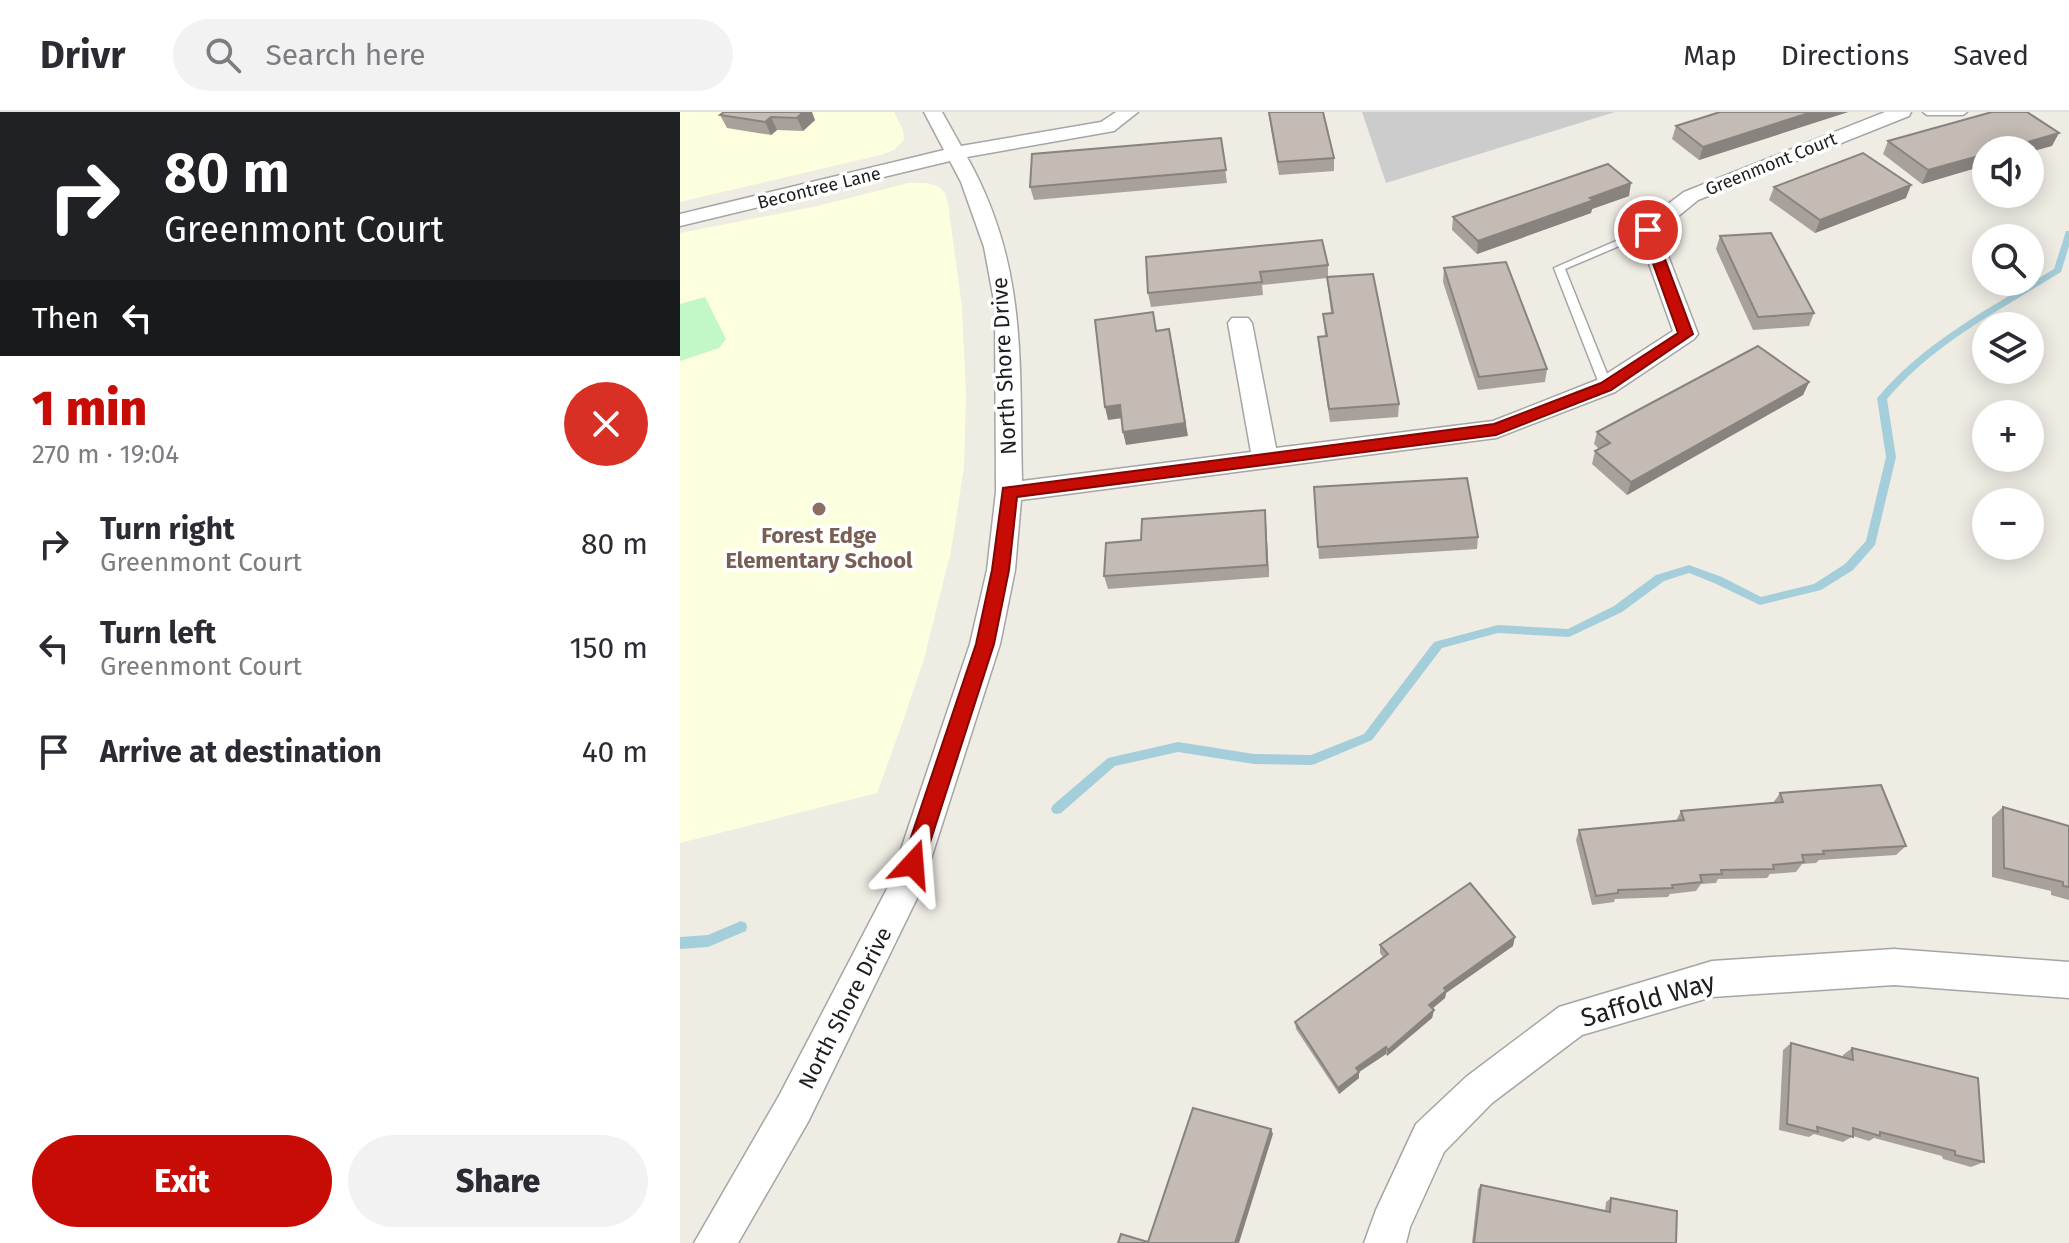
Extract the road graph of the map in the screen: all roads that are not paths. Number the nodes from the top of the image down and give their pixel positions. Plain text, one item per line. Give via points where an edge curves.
1 (933, 112) edge
2 (1129, 112) edge
3 (1902, 112) edge
4 (1927, 112) edge
5 (1963, 112) edge
6 (957, 153) junction
7 (680, 220) edge
8 (1648, 230) junction
9 (1240, 323) dead end
10 (1606, 386) junction
11 (1265, 460) junction
12 (1009, 492) junction
13 (2069, 980) edge
14 (715, 1243) edge
15 (1385, 1243) edge

1 - 6 street, North Shore Drive
2 - 6 street, Becontree Lane via 1107,127
3 - 8 street, Greenmont Court via 1691,196
4 - 5 lane
6 - 7 street, Becontree Lane
6 - 12 street, North Shore Drive via 982,208 1006,306
8 - 10 street via 1686,334
8 - 10 lane via 1559,268
9 - 11 street
10 - 11 street via 1496,429
11 - 12 street
12 - 14 street, North Shore Drive via 1001,570 985,644 904,890 794,1108
13 - 15 street, Saffold Way via 1894,967 1712,979 1572,1020 1479,1090 1430,1138

